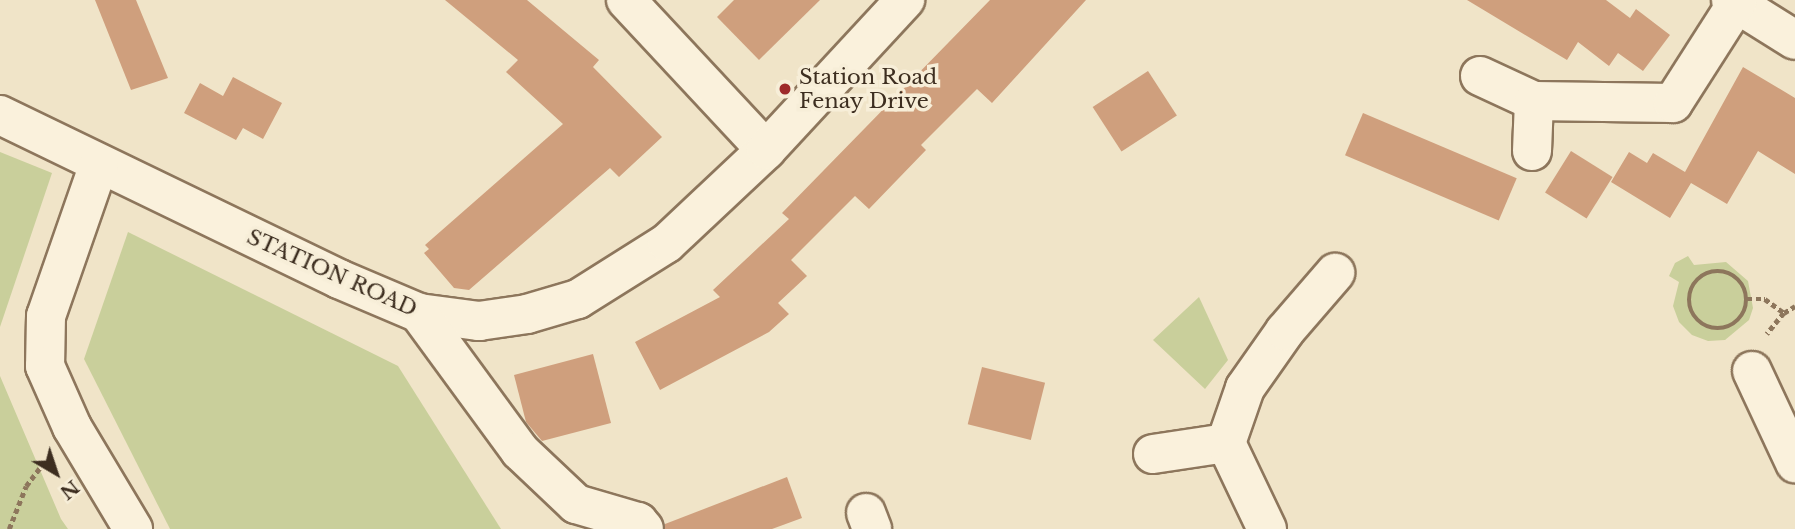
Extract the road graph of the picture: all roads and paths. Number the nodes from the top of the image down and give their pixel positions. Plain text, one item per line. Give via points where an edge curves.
1 (626, 0) edge
2 (905, 0) edge
3 (1734, 1) edge
4 (1795, 40) edge
5 (1480, 76) dead end
6 (1534, 101) junction
7 (0, 115) edge
8 (766, 150) junction
9 (1532, 151) dead end
10 (99, 164) junction
11 (1335, 273) dead end
12 (1747, 299) junction
13 (1795, 306) edge
14 (419, 313) junction
15 (1784, 313) junction
16 (1752, 371) joint
17 (72, 427) junction
18 (1226, 443) junction
19 (1153, 454) dead end
20 (1795, 463) edge
21 (9, 529) edge
22 (133, 529) edge
23 (645, 529) edge
24 (1267, 529) edge

1 - 8 street
2 - 8 street, STATION ROAD
3 - 4 street
3 - 6 street via 1673,103 1586,98
5 - 6 street
6 - 9 street
7 - 10 street, STATION ROAD
8 - 14 street, STATION ROAD via 667,243 578,299 527,314 479,321
10 - 14 street, STATION ROAD
10 - 17 street via 46,316 45,366
11 - 18 street via 1285,331 1245,388
12 - 12 path via 1738,321 1714,329 1700,324 1689,299 1700,276 1713,272 1737,278
12 - 15 path via 1765,299
13 - 15 path
14 - 23 street via 520,451 576,504 638,522
15 - 16 path via 1758,346
16 - 20 street
17 - 21 path via 26,486
17 - 22 street
18 - 19 street
18 - 24 street

